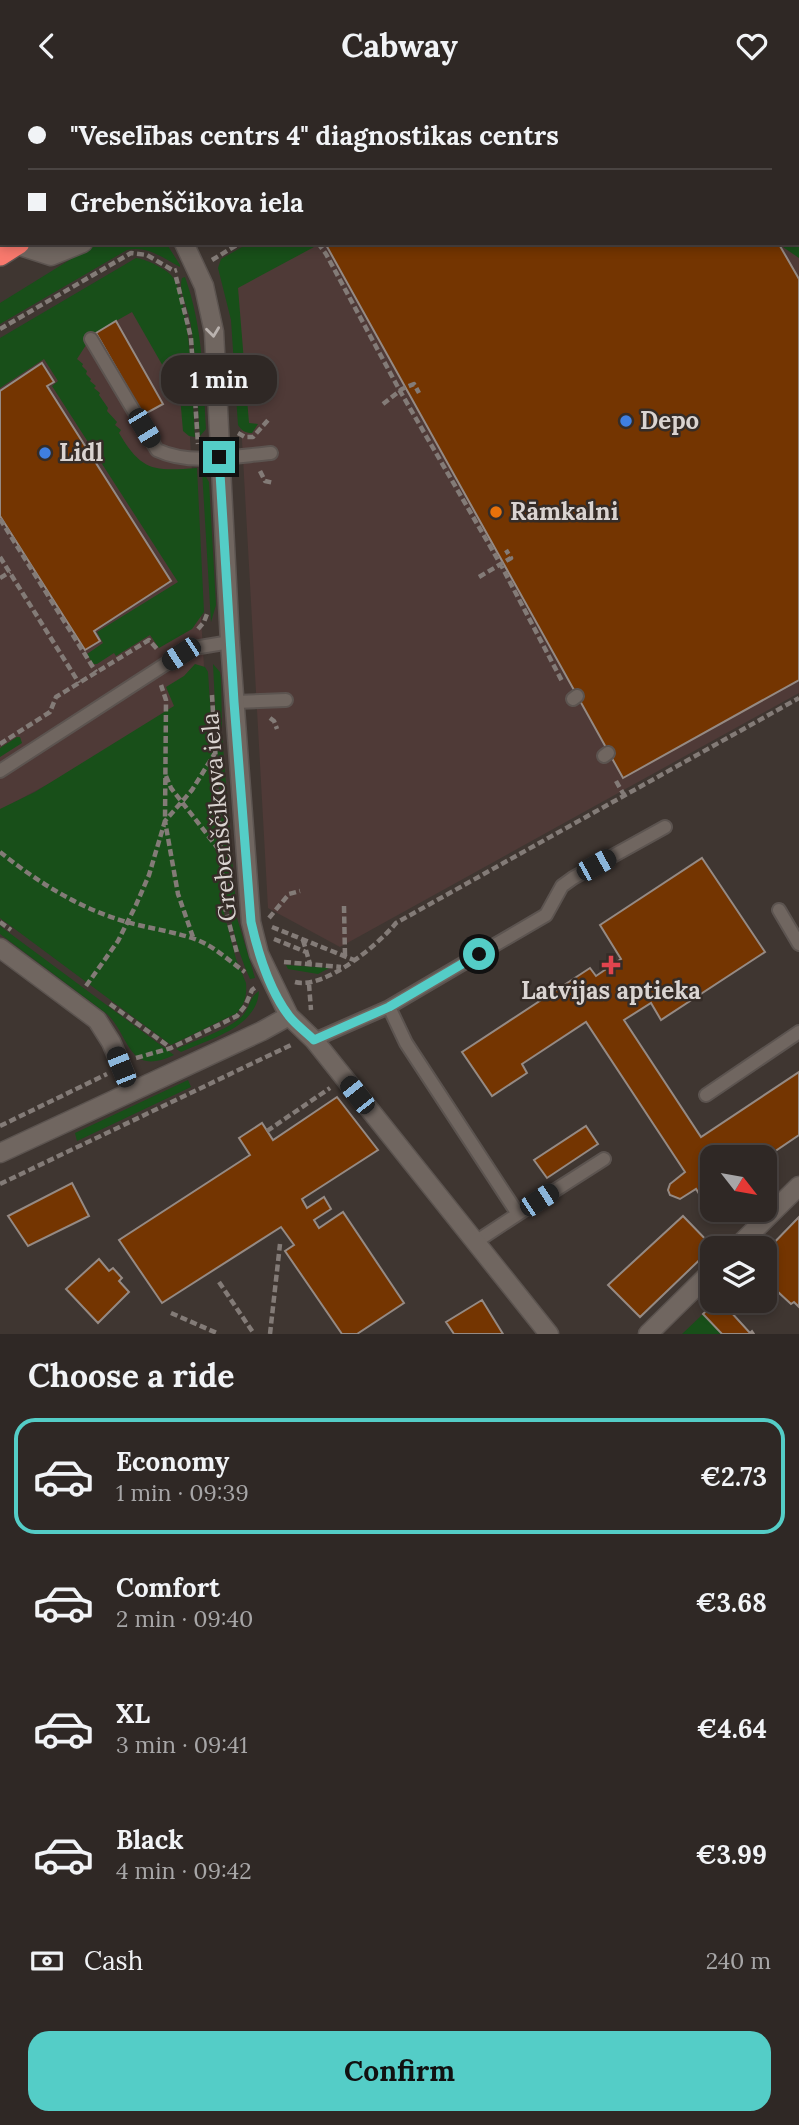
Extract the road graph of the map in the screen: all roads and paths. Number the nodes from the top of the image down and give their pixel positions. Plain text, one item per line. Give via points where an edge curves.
1 (78, 245) edge
2 (185, 245) edge
3 (236, 245) edge
4 (319, 245) edge
5 (12, 248) edge
6 (197, 266) junction
7 (0, 328) edge
8 (92, 339) dead end
9 (400, 391) junction
10 (419, 393) dead end
11 (383, 404) dead end
12 (271, 453) dead end
13 (219, 457) junction
14 (0, 519) edge
15 (506, 550) dead end
16 (0, 557) edge
17 (500, 565) junction
18 (10, 572) junction
19 (480, 577) dead end
20 (0, 578) edge
21 (208, 617) dead end
22 (193, 632) dead end
23 (230, 642) junction
24 (166, 648) dead end
25 (96, 672) junction
26 (79, 683) junction
27 (563, 683) dead end
28 (799, 698) edge
29 (166, 700) dead end
30 (286, 700) dead end
31 (234, 702) junction
32 (0, 744) edge
33 (215, 753) dead end
34 (0, 771) edge
35 (164, 772) junction
36 (616, 781) dead end
37 (624, 795) junction
38 (182, 802) junction
39 (165, 821) junction
40 (666, 827) dead end
41 (0, 852) edge
42 (221, 852) dead end
43 (300, 891) dead end
44 (344, 906) dead end
45 (779, 910) dead end
46 (128, 922) junction
47 (264, 924) junction
48 (267, 931) dead end
49 (194, 938) junction
50 (303, 939) junction
51 (799, 943) edge
52 (0, 948) edge
53 (275, 949) dead end
54 (306, 952) junction
55 (345, 955) junction
56 (354, 960) junction
57 (310, 964) junction
58 (341, 967) junction
59 (283, 968) dead end
60 (245, 972) dead end
61 (291, 980) dead end
62 (86, 986) dead end
63 (255, 988) dead end
64 (389, 1007) junction
65 (289, 1016) junction
66 (799, 1032) edge
67 (314, 1040) junction
68 (121, 1067) junction
69 (334, 1087) dead end
70 (132, 1091) junction
71 (706, 1095) dead end
72 (0, 1126) edge
73 (267, 1131) dead end
74 (0, 1153) edge
75 (604, 1159) dead end
76 (0, 1184) edge
77 (799, 1186) edge
78 (518, 1214) junction
79 (748, 1236) edge
80 (477, 1241) junction
81 (280, 1244) dead end
82 (219, 1282) dead end
83 (700, 1283) edge
84 (171, 1313) dead end
85 (219, 1334) edge
86 (254, 1334) edge
87 (270, 1334) edge
88 (549, 1334) edge
89 (648, 1334) edge

1 - 5 street via 51,256
2 - 6 street, Grebenščikova iela
3 - 6 path
4 - 9 path
6 - 7 path via 174,271 147,255 131,253
6 -> 13 street, Grebenščikova iela via 214,332
8 - 13 lane via 157,450 185,458
9 - 10 path via 414,384
9 - 11 path
9 - 17 path
12 - 13 lane
13 - 23 street, Grebenščikova iela
14 - 25 path
15 - 17 path via 511,558
16 - 18 path
17 - 19 path
17 - 27 path
18 - 20 path
18 - 26 path
21 - 22 path
23 - 31 street, Grebenščikova iela
23 - 34 lane via 181,654
24 - 25 path via 160,652 149,640
25 - 26 path
26 - 32 path via 56,697 50,712
28 - 37 path
29 - 35 path
30 - 31 lane
31 - 65 street, Grebenščikova iela via 251,922 259,954
33 - 38 path
35 - 38 path
35 - 39 path
36 - 37 path
37 - 56 path via 396,923 377,945
38 - 39 path
38 - 42 path
39 - 46 path via 149,875
39 - 49 path via 178,894
40 - 64 lane via 562,886 547,915
41 - 46 path via 62,894
43 - 47 path via 289,894
44 - 55 path
45 - 51 lane
46 - 49 path
46 - 62 path
47 - 48 path
47 - 50 path
49 - 60 path
50 - 54 path
50 - 55 path
52 - 68 street via 97,1020
53 - 54 path via 270,938
54 - 57 path
55 - 56 path
56 - 58 path
57 - 58 path
57 - 59 path via 280,961
58 - 61 path via 309,984
63 - 68 path via 237,1016
64 - 67 lane
64 - 78 lane via 407,1043
65 - 67 street, Grebenščikova iela
65 - 70 street
66 - 71 lane
67 - 76 path via 293,1044
67 - 80 street, Grebenščikova iela
68 - 70 street
68 - 72 path
69 - 73 path
70 - 74 street
75 - 78 lane
77 - 79 street
78 - 80 lane
80 - 88 street, Grebenščikova iela
81 - 87 path
82 - 86 path
83 - 89 street
84 - 85 path

